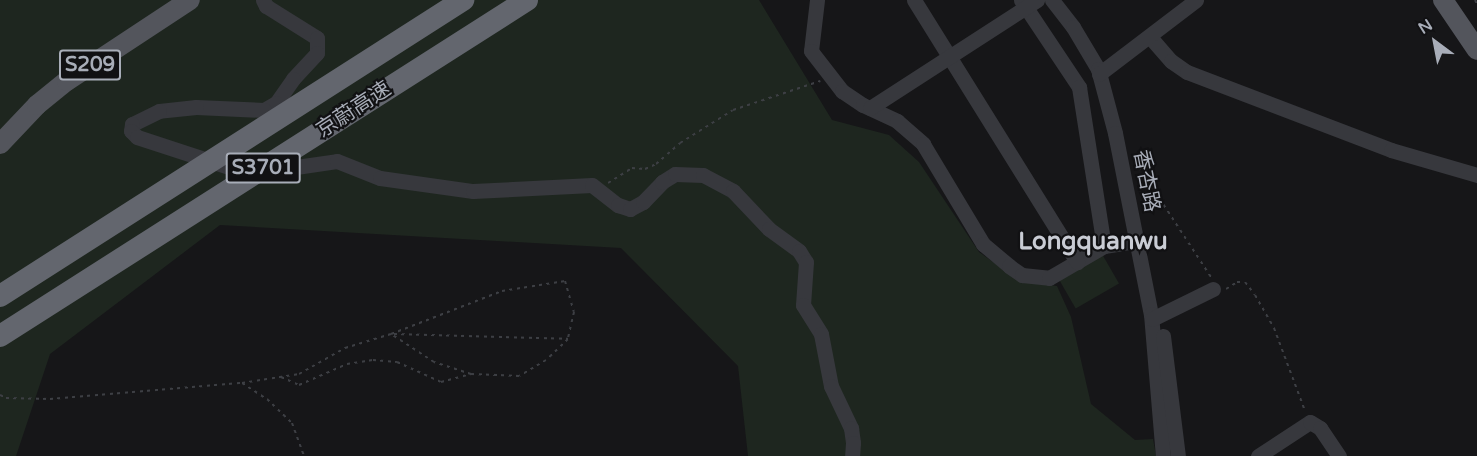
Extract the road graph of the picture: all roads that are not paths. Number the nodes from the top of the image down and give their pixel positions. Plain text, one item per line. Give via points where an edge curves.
1 (190, 0) edge
2 (263, 0) edge
3 (463, 0) edge
4 (527, 0) edge
5 (818, 0) edge
6 (914, 0) edge
7 (1052, 0) edge
8 (1195, 0) edge
9 (1443, 0) edge
10 (1028, 2) edge
11 (1150, 37) junction
12 (1477, 50) edge
13 (949, 56) junction
14 (1099, 74) junction
15 (870, 108) junction
16 (0, 144) edge
17 (1477, 175) edge
18 (1137, 240) junction
19 (1104, 246) junction
20 (1077, 262) junction
21 (1213, 289) road end
22 (0, 296) edge
23 (1156, 317) junction
24 (0, 336) edge
25 (852, 456) edge
26 (1163, 456) edge
27 (1178, 456) edge
28 (1258, 456) edge
29 (1339, 456) edge

1 - 16 main road, S209 via 67,81
2 - 25 street via 266,6 317,38 317,53 276,103 264,110 196,107 159,111 132,124 131,131 137,137 229,167 296,167 337,161 380,178 473,191 592,185 618,205 630,208 643,202 675,174 704,175 733,191 769,230 799,251 806,262 803,305 821,334 831,386 851,428
3 - 22 highway, 京蔚高速 / S3701
4 - 24 highway, 京蔚高速 / S3701
5 - 15 street via 811,51 842,91
6 - 13 street
7 - 14 street, 香杏路 via 1074,27
8 - 11 street
9 - 12 main road
10 - 13 street
10 - 19 street via 1079,87
11 - 14 street
11 - 17 street via 1171,61 1187,72 1391,150
13 - 15 street
13 - 20 street
14 - 18 street, 香杏路
15 - 20 street via 897,121 923,144 983,244 1022,275 1049,278
18 - 19 street
18 - 23 street, 香杏路
19 - 20 street
21 - 23 street
23 - 26 street, 香杏路
23 - 27 street
28 - 29 street via 1310,422 1320,428

